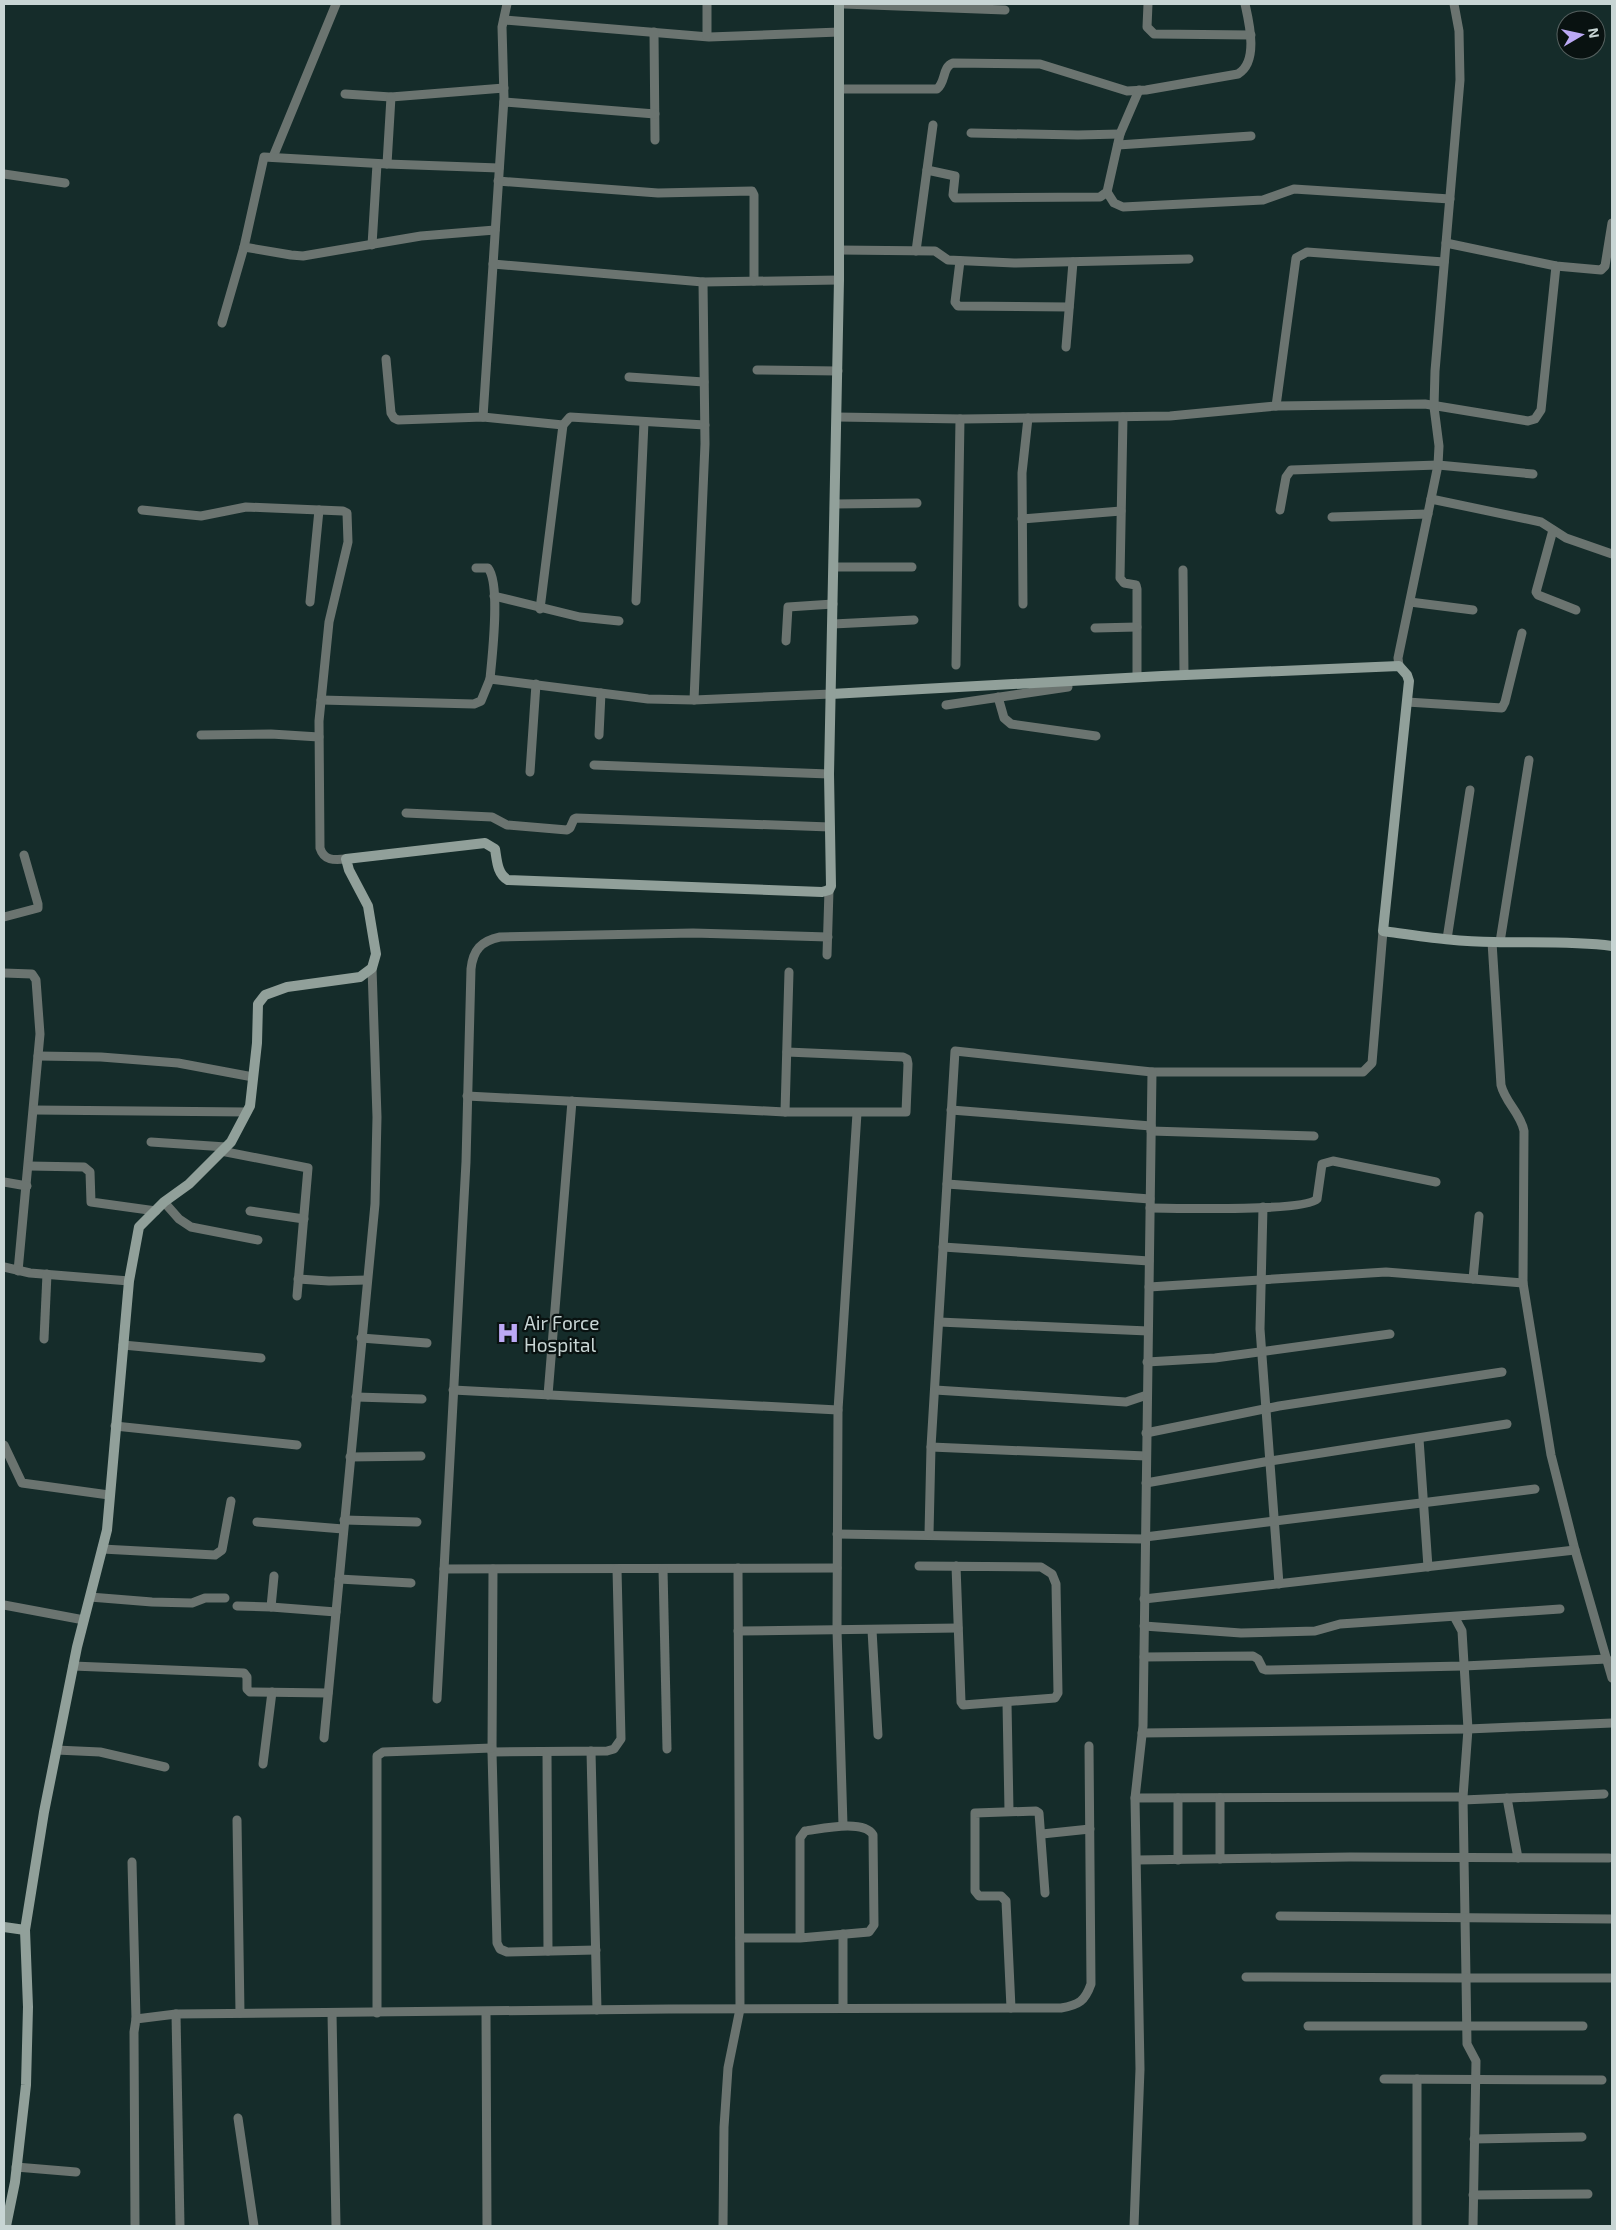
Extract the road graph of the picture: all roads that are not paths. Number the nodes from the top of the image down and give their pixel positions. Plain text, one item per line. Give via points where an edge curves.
1 (336, 4) edge
2 (507, 4) edge
3 (707, 4) edge
4 (839, 4) edge
5 (844, 4) edge
6 (1148, 4) edge
7 (1245, 4) edge
8 (1454, 4) edge
9 (894, 5) edge
10 (971, 6) edge
11 (1005, 10) dead end
12 (504, 20) junction
13 (654, 32) junction
14 (839, 32) junction
15 (1251, 35) junction
16 (707, 36) junction
17 (504, 88) junction
18 (839, 89) junction
19 (1139, 90) junction
20 (345, 94) dead end
21 (391, 97) junction
22 (504, 102) junction
23 (655, 114) junction
24 (932, 125) dead end
25 (971, 133) dead end
26 (1120, 134) junction
27 (1251, 136) dead end
28 (655, 140) dead end
29 (1118, 145) junction
30 (273, 156) junction
31 (377, 164) junction
32 (387, 164) junction
33 (499, 168) junction
34 (927, 170) junction
35 (4, 174) edge
36 (498, 181) junction
37 (65, 183) dead end
38 (1107, 192) junction
39 (1450, 199) junction
40 (1612, 223) edge
41 (495, 230) junction
42 (1611, 240) edge
43 (1446, 242) junction
44 (372, 245) junction
45 (244, 247) junction
46 (839, 250) junction
47 (916, 251) junction
48 (1189, 259) dead end
49 (960, 261) junction
50 (1073, 262) junction
51 (1444, 262) junction
52 (493, 264) junction
53 (1556, 266) junction
54 (839, 280) junction
55 (754, 281) junction
56 (703, 282) junction
57 (1069, 307) junction
58 (222, 323) dead end
59 (1066, 347) dead end
60 (386, 359) dead end
61 (757, 370) dead end
62 (838, 371) junction
63 (629, 377) dead end
64 (704, 382) junction
65 (1276, 406) junction
66 (1434, 407) junction
67 (483, 417) junction
68 (837, 417) junction
69 (1123, 417) junction
70 (1028, 418) junction
71 (960, 419) junction
72 (644, 422) junction
73 (563, 425) junction
74 (705, 425) junction
75 (1438, 465) junction
76 (1533, 474) dead end
77 (1431, 499) junction
78 (917, 503) dead end
79 (835, 504) junction
80 (142, 510) dead end
81 (319, 510) junction
82 (1280, 510) dead end
83 (1121, 511) junction
84 (1428, 514) junction
85 (1332, 517) dead end
86 (1022, 519) junction
87 (1553, 530) junction
88 (1612, 554) edge
89 (834, 566) junction
90 (912, 567) dead end
91 (476, 568) dead end
92 (1183, 570) dead end
93 (494, 596) junction
94 (636, 601) dead end
95 (310, 602) dead end
96 (1410, 602) junction
97 (833, 604) junction
98 (1023, 604) dead end
99 (540, 609) junction
100 (1473, 610) dead end
101 (1576, 610) dead end
102 (914, 620) dead end
103 (619, 621) dead end
104 (832, 624) junction
105 (1137, 626) junction
106 (1095, 628) dead end
107 (1522, 633) dead end
108 (786, 641) dead end
109 (956, 665) dead end
110 (1399, 666) junction
111 (1184, 675) junction
112 (1136, 677) junction
113 (490, 679) junction
114 (536, 684) junction
115 (1068, 687) dead end
116 (601, 693) junction
117 (831, 694) junction
118 (998, 697) junction
119 (321, 700) junction
120 (694, 700) junction
121 (1407, 702) junction
122 (946, 705) dead end
123 (201, 735) dead end
124 (599, 735) dead end
125 (1096, 736) dead end
126 (319, 737) junction
127 (1529, 760) dead end
128 (594, 765) dead end
129 (530, 772) dead end
130 (829, 774) junction
131 (1470, 790) dead end
132 (406, 813) dead end
133 (830, 828) junction
134 (24, 855) dead end
135 (346, 859) junction
136 (829, 890) junction
137 (4, 917) edge
138 (1383, 931) junction
139 (828, 937) junction
140 (1447, 939) junction
141 (1496, 942) junction
142 (1612, 946) edge
143 (827, 955) dead end
144 (372, 968) junction
145 (789, 972) dead end
146 (4, 973) edge
147 (786, 1052) junction
148 (38, 1056) junction
149 (1152, 1072) junction
150 (253, 1077) junction
151 (467, 1096) junction
152 (572, 1101) junction
153 (34, 1110) junction
154 (951, 1110) junction
155 (247, 1112) junction
156 (785, 1112) junction
157 (856, 1113) junction
158 (1151, 1129) junction
159 (1314, 1136) dead end
160 (151, 1142) dead end
161 (224, 1149) junction
162 (29, 1166) junction
163 (4, 1182) edge
164 (1436, 1182) dead end
165 (947, 1184) junction
166 (27, 1186) junction
167 (164, 1202) junction
168 (1150, 1204) junction
169 (1263, 1207) junction
170 (156, 1211) junction
171 (250, 1212) dead end
172 (1479, 1216) dead end
173 (304, 1219) junction
174 (258, 1240) dead end
175 (943, 1248) junction
176 (1149, 1262) junction
177 (4, 1267) edge
178 (18, 1271) junction
179 (47, 1274) junction
180 (298, 1279) junction
181 (1473, 1279) junction
182 (129, 1280) junction
183 (367, 1280) junction
184 (1262, 1280) junction
185 (1523, 1283) junction
186 (1149, 1287) junction
187 (296, 1296) dead end
188 (939, 1322) junction
189 (1148, 1331) junction
190 (1390, 1334) dead end
191 (361, 1338) junction
192 (44, 1339) dead end
193 (426, 1342) dead end
194 (123, 1345) junction
195 (1262, 1351) junction
196 (262, 1358) dead end
197 (1147, 1362) junction
198 (1502, 1372) dead end
199 (453, 1390) junction
200 (935, 1390) junction
201 (548, 1395) junction
202 (1147, 1395) junction
203 (356, 1397) junction
204 (422, 1399) dead end
205 (1265, 1409) junction
206 (838, 1410) junction
207 (1507, 1424) dead end
208 (115, 1426) junction
209 (1146, 1433) junction
210 (1419, 1439) junction
211 (4, 1445) edge
212 (298, 1445) dead end
213 (932, 1447) junction
214 (421, 1456) dead end
215 (1146, 1456) junction
216 (350, 1457) junction
217 (1270, 1460) junction
218 (1146, 1483) junction
219 (1535, 1489) dead end
220 (109, 1495) junction
221 (231, 1501) dead end
222 (1424, 1503) junction
223 (1275, 1521) junction
224 (257, 1522) dead end
225 (417, 1522) dead end
226 (344, 1524) junction
227 (837, 1534) junction
228 (929, 1534) junction
229 (1145, 1538) junction
230 (102, 1549) junction
231 (1575, 1550) junction
232 (919, 1566) dead end
233 (956, 1566) junction
234 (1428, 1567) junction
235 (617, 1568) junction
236 (664, 1568) junction
237 (738, 1568) junction
238 (837, 1568) junction
239 (444, 1569) junction
240 (493, 1569) junction
241 (274, 1576) dead end
242 (338, 1579) junction
243 (411, 1582) dead end
244 (1279, 1584) junction
245 (90, 1597) junction
246 (225, 1598) dead end
247 (1144, 1599) junction
248 (4, 1605) edge
249 (237, 1606) dead end
250 (271, 1607) junction
251 (1560, 1609) dead end
252 (336, 1612) junction
253 (1455, 1618) junction
254 (84, 1620) junction
255 (1144, 1626) junction
256 (958, 1628) junction
257 (738, 1630) junction
258 (837, 1630) junction
259 (872, 1630) junction
260 (1144, 1657) junction
261 (1607, 1660) junction
262 (73, 1666) junction
263 (1464, 1666) junction
264 (1612, 1678) edge
265 (272, 1692) junction
266 (328, 1693) junction
267 (437, 1699) dead end
268 (1007, 1703) junction
269 (1612, 1724) edge
270 (1468, 1728) junction
271 (1142, 1733) junction
272 (878, 1735) dead end
273 (324, 1738) dead end
274 (1089, 1746) dead end
275 (667, 1749) dead end
276 (56, 1750) junction
277 (492, 1750) junction
278 (591, 1751) junction
279 (546, 1752) junction
280 (263, 1764) dead end
281 (165, 1767) dead end
282 (1604, 1794) dead end
283 (1135, 1798) junction
284 (1178, 1798) junction
285 (1220, 1798) junction
286 (1506, 1798) junction
287 (1463, 1799) junction
288 (1009, 1812) junction
289 (237, 1820) dead end
290 (843, 1825) junction
291 (1090, 1829) junction
292 (1042, 1834) junction
293 (1464, 1857) junction
294 (1518, 1858) junction
295 (1609, 1858) dead end
296 (1137, 1860) junction
297 (1178, 1860) junction
298 (1220, 1860) junction
299 (132, 1862) dead end
300 (1045, 1893) dead end
301 (1280, 1916) dead end
302 (1465, 1917) junction
303 (1612, 1919) edge
304 (4, 1927) edge
305 (25, 1930) junction
306 (843, 1934) junction
307 (740, 1938) junction
308 (800, 1938) junction
309 (596, 1950) junction
310 (548, 1952) junction
311 (1246, 1977) dead end
312 (1466, 1978) junction
313 (1612, 1978) edge
314 (843, 2008) junction
315 (1012, 2008) junction
316 (740, 2009) junction
317 (597, 2010) junction
318 (486, 2012) junction
319 (240, 2013) junction
320 (332, 2013) junction
321 (377, 2013) junction
322 (176, 2014) junction
323 (136, 2019) junction
324 (1308, 2026) dead end
325 (1583, 2026) dead end
326 (1466, 2027) junction
327 (1384, 2079) dead end
328 (1417, 2079) junction
329 (1476, 2079) junction
330 (1602, 2080) dead end
331 (238, 2118) dead end
332 (1582, 2137) dead end
333 (1474, 2139) junction
334 (16, 2166) junction
335 (76, 2172) dead end
336 (1473, 2194) junction
337 (1588, 2194) dead end
338 (5, 2223) edge
339 (135, 2226) edge
340 (180, 2226) edge
341 (254, 2226) edge
342 (336, 2226) edge
343 (487, 2226) edge
344 (723, 2226) edge
345 (1134, 2226) edge
346 (1417, 2226) edge
347 (1473, 2226) edge

1 - 30 street
2 - 12 street
3 - 16 street
4 - 14 street
5 - 9 street
6 - 15 street via 1147,27 1154,34
7 - 15 street
8 - 39 street via 1459,31 1460,80
9 - 10 street
10 - 11 street
12 - 13 street
12 - 17 street
13 - 16 street
13 - 23 street
14 - 16 street
14 - 18 street
15 - 19 street via 1247,64 1238,74
17 - 21 street
17 - 22 street
18 - 19 street via 937,89 947,67 953,63 1040,64 1111,87
18 - 46 street
19 - 26 street
20 - 21 street
21 - 32 street
22 - 23 street
22 - 33 street
23 - 28 street
24 - 34 street
25 - 26 street
26 - 29 street
27 - 29 street
29 - 38 street
30 - 31 street
30 - 45 street via 263,158
31 - 32 street
31 - 44 street
32 - 33 street
33 - 36 street
34 - 38 street via 955,176 955,198 1087,198 1100,197
34 - 47 street
35 - 37 street
36 - 41 street
36 - 55 street via 658,193 752,191
38 - 39 street via 1114,203 1123,208 1263,200 1294,189
39 - 43 street
40 - 42 street
41 - 44 street via 421,236
41 - 52 street
42 - 53 street via 1605,266 1600,270
43 - 51 street
43 - 53 street
44 - 45 street via 297,256
45 - 58 street
46 - 47 street
46 - 54 street
47 - 49 street via 935,251 948,260
48 - 50 street
49 - 50 street
49 - 57 street via 955,302 958,306
50 - 57 street
51 - 65 street via 1307,252 1296,258
51 - 66 street
52 - 56 street
52 - 67 street
53 - 66 street via 1540,415 1528,422
54 - 55 street
54 - 62 street
55 - 56 street
56 - 64 street
57 - 59 street
60 - 67 street via 394,418
61 - 62 street
62 - 68 street
63 - 64 street
64 - 74 street
65 - 66 street via 1425,404
65 - 69 street
66 - 75 street
67 - 73 street
68 - 71 street
68 - 79 street
69 - 70 street
69 - 83 street
70 - 71 street
70 - 86 street via 1022,464
71 - 109 street
72 - 73 street via 570,417
72 - 74 street
72 - 94 street
73 - 99 street
74 - 120 street
75 - 76 street
75 - 77 street
75 - 82 street via 1291,470 1286,477
77 - 84 street
77 - 87 street via 1541,522
78 - 79 street
79 - 89 street
80 - 81 street via 201,516 246,507
81 - 95 street
81 - 119 street via 344,511 348,518 348,542 329,622
83 - 86 street
83 - 105 street via 1120,581 1136,585
84 - 85 street
84 - 96 street
86 - 98 street
87 - 88 street via 1566,538
87 - 101 street via 1536,592
89 - 90 street
89 - 97 street
91 - 93 street via 484,567 490,571
92 - 111 street
93 - 99 street
93 - 113 street
96 - 100 street
96 - 110 street
97 - 104 street
97 - 108 street via 788,607
99 - 103 street
102 - 104 street
104 - 117 street
105 - 106 street
105 - 112 street
107 - 121 street via 1502,708
110 - 111 street
110 - 121 street via 1408,675
111 - 112 street
112 - 117 street
113 - 114 street
113 - 119 street via 481,701 474,704
114 - 116 street
114 - 129 street
115 - 118 street
116 - 120 street via 648,700
116 - 124 street
117 - 120 street
117 - 130 street
118 - 122 street
118 - 125 street via 1004,718 1011,724
119 - 126 street
121 - 138 street
123 - 126 street
126 - 135 street via 320,848 330,860
127 - 141 street
128 - 130 street
130 - 133 street
131 - 140 street
132 - 133 street via 492,817 507,825 567,830 576,818
133 - 136 street
134 - 137 street via 38,908
135 - 136 street via 486,843 495,849 499,870 508,880
135 - 144 street via 348,870 368,906 376,954
136 - 139 street
138 - 140 street
138 - 149 street via 1372,1063 1368,1069 1363,1072
139 - 143 street
139 - 151 street via 693,933 491,939 476,950 472,958
140 - 141 street
141 - 142 street
141 - 185 street via 1501,1085 1524,1131
144 - 150 street via 360,977 287,987 265,995 258,1004
144 - 183 street via 377,1117 375,1204
145 - 147 street
146 - 148 street via 28,972 36,980 41,1024
147 - 156 street
147 - 157 street via 907,1059 906,1112
148 - 150 street via 178,1062
148 - 153 street
149 - 154 street via 955,1051
149 - 158 street
150 - 155 street
151 - 152 street
151 - 199 street
152 - 156 street
152 - 201 street
153 - 155 street
153 - 162 street
154 - 158 street
154 - 165 street
155 - 161 street
156 - 157 street
157 - 206 street
158 - 159 street
158 - 168 street
160 - 161 street
161 - 167 street via 189,1184
161 - 173 street via 308,1168
162 - 166 street
162 - 170 street via 84,1167 90,1172 91,1202
163 - 166 street
164 - 169 street via 1333,1161 1322,1164 1314,1202
165 - 168 street
165 - 175 street
166 - 178 street
167 - 170 street
167 - 174 street via 191,1227
168 - 169 street
168 - 176 street
169 - 184 street
170 - 182 street via 139,1227
171 - 173 street
172 - 181 street
173 - 180 street
175 - 176 street
175 - 188 street
176 - 186 street
177 - 178 street
178 - 179 street
179 - 182 street
179 - 192 street
180 - 183 street
180 - 187 street
181 - 184 street via 1386,1272
181 - 185 street
182 - 194 street
183 - 191 street
184 - 186 street
184 - 195 street
185 - 231 street via 1551,1456
186 - 189 street
188 - 189 street
188 - 200 street
189 - 197 street
190 - 195 street
191 - 193 street
191 - 203 street
194 - 196 street
194 - 208 street
195 - 197 street
195 - 205 street
197 - 202 street
198 - 205 street
199 - 201 street
199 - 239 street
200 - 202 street via 1126,1402
200 - 213 street
201 - 206 street
202 - 209 street
203 - 204 street
203 - 216 street
205 - 209 street
205 - 217 street
206 - 227 street
207 - 210 street
208 - 212 street
208 - 220 street
209 - 215 street
210 - 217 street
210 - 222 street
211 - 220 street via 22,1483
213 - 215 street
213 - 228 street
214 - 216 street
215 - 218 street
216 - 226 street
217 - 218 street
217 - 223 street
218 - 229 street
219 - 222 street
220 - 230 street via 107,1530
221 - 230 street via 222,1550 215,1555
222 - 223 street
222 - 234 street
223 - 229 street
223 - 244 street
224 - 226 street
225 - 226 street
226 - 242 street
227 - 228 street
227 - 238 street
228 - 229 street
229 - 247 street
230 - 245 street
231 - 234 street
231 - 261 street
232 - 233 street
233 - 256 street
233 - 268 street via 1041,1567 1054,1578 1057,1696
234 - 244 street
235 - 236 street
235 - 240 street
235 - 278 street via 621,1739 614,1749
236 - 237 street
236 - 275 street
237 - 238 street
237 - 257 street
238 - 258 street
239 - 240 street
239 - 267 street
240 - 277 street
241 - 250 street
242 - 243 street
242 - 252 street
244 - 247 street
245 - 246 street via 192,1603 206,1598
245 - 254 street
247 - 255 street
248 - 254 street
249 - 250 street
250 - 252 street
251 - 253 street
252 - 266 street
253 - 255 street via 1340,1624 1315,1631 1241,1633
253 - 263 street via 1462,1631
254 - 262 street
255 - 260 street
256 - 259 street
256 - 268 street via 961,1702 963,1705
257 - 258 street
257 - 307 street
258 - 259 street
258 - 290 street
259 - 272 street
260 - 263 street via 1253,1656 1266,1670
260 - 271 street
261 - 263 street
261 - 264 street
262 - 265 street via 244,1673 248,1691
262 - 276 street
263 - 270 street
265 - 266 street
265 - 280 street
266 - 273 street
268 - 288 street
269 - 270 street
270 - 271 street
270 - 287 street
271 - 283 street
274 - 291 street
276 - 281 street via 100,1752
276 - 305 street
277 - 279 street
277 - 310 street via 497,1943 507,1952
277 - 321 street via 383,1752 377,1756
278 - 279 street
278 - 309 street
279 - 310 street
282 - 286 street
283 - 284 street
283 - 296 street
284 - 285 street
284 - 297 street
285 - 287 street
285 - 298 street
286 - 287 street
286 - 294 street
287 - 293 street
288 - 292 street via 1039,1813
288 - 315 street via 975,1813 975,1891 979,1896 1001,1896 1006,1901
289 - 319 street
290 - 306 street via 866,1828 873,1835 874,1925 869,1932
290 - 308 street via 805,1831 800,1838
291 - 292 street
291 - 315 street via 1092,1963 1087,1996 1075,2006
292 - 300 street
293 - 294 street
293 - 298 street
293 - 302 street
294 - 295 street
296 - 297 street
296 - 345 street via 1140,2069
297 - 298 street
299 - 323 street
301 - 302 street
302 - 303 street
302 - 312 street
304 - 305 street
305 - 334 street via 28,2007 26,2085
306 - 308 street
306 - 314 street
307 - 308 street
307 - 316 street
309 - 310 street
309 - 317 street
311 - 312 street
312 - 313 street
312 - 326 street
314 - 315 street
314 - 316 street
316 - 317 street
316 - 344 street via 728,2068
317 - 318 street
318 - 321 street
318 - 343 street
319 - 320 street
319 - 322 street
320 - 321 street
320 - 342 street
322 - 323 street
322 - 340 street
323 - 339 street
324 - 326 street
325 - 326 street
326 - 329 street via 1467,2044 1476,2062
327 - 328 street
328 - 329 street
328 - 346 street
329 - 330 street
329 - 333 street
331 - 341 street
332 - 333 street
333 - 336 street
334 - 335 street
334 - 338 street
336 - 337 street
336 - 347 street

